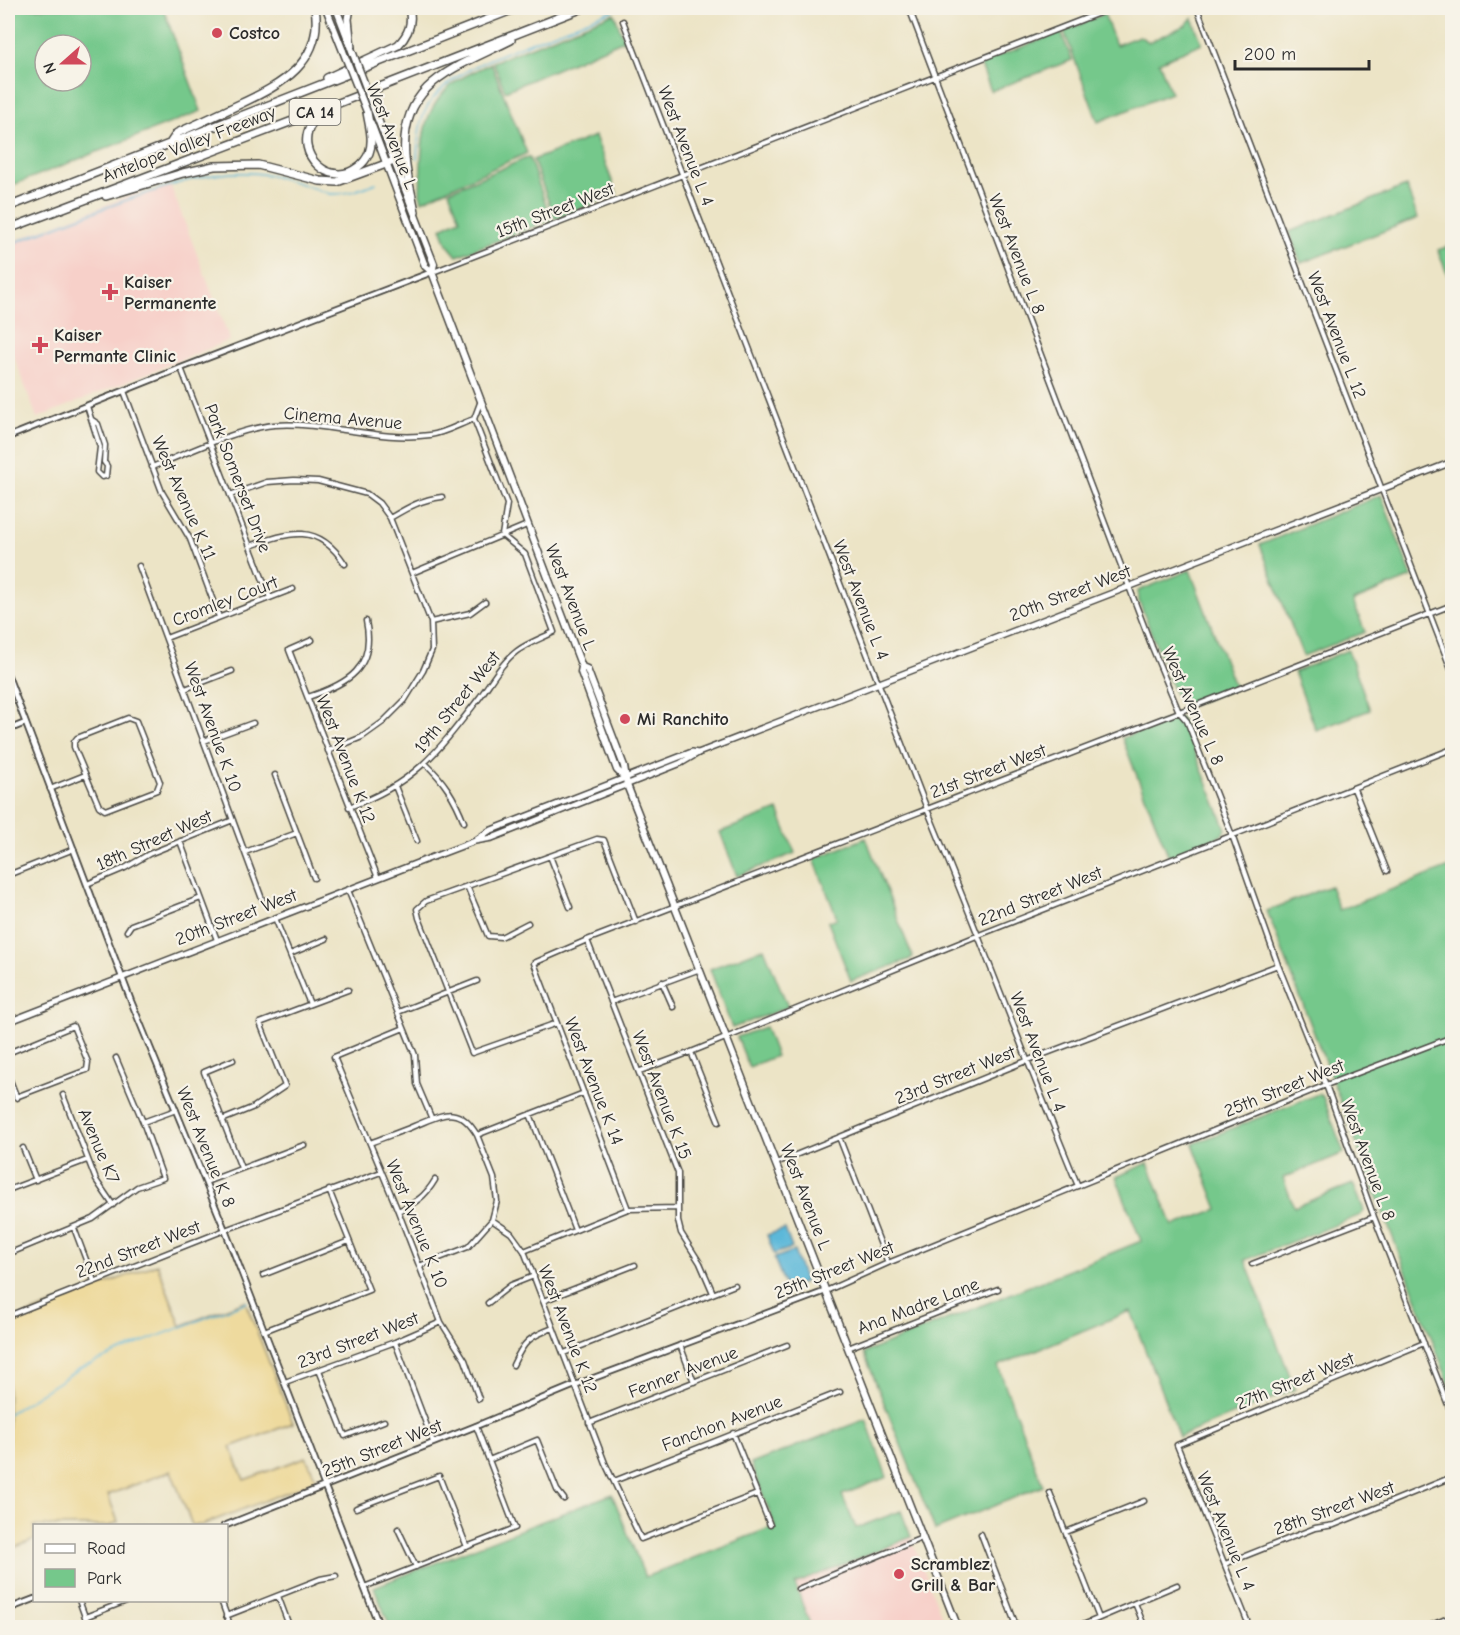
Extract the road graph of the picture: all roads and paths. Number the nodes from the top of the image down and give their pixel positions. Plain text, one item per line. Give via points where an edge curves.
1 (315, 8) edge
2 (326, 8) edge
3 (336, 8) edge
4 (350, 8) edge
5 (409, 8) edge
6 (517, 8) edge
7 (583, 8) edge
8 (909, 8) edge
9 (1112, 8) edge
10 (1197, 8) edge
11 (623, 21) dead end
12 (544, 23) junction
13 (351, 48) junction
14 (934, 75) junction
15 (404, 76) junction
16 (313, 87) junction
17 (371, 110) junction
18 (170, 143) junction
19 (394, 161) junction
20 (387, 164) junction
21 (683, 175) junction
22 (86, 199) junction
23 (8, 207) edge
24 (415, 212) junction
25 (8, 229) edge
26 (432, 272) junction
27 (182, 368) junction
28 (124, 391) junction
29 (480, 403) junction
30 (87, 406) junction
31 (474, 419) junction
32 (92, 420) junction
33 (8, 437) edge
34 (211, 444) junction
35 (97, 462) junction
36 (104, 462) junction
37 (1452, 462) edge
38 (152, 467) junction
39 (1382, 488) junction
40 (230, 495) junction
41 (441, 497) dead end
42 (390, 518) junction
43 (527, 525) junction
44 (502, 535) junction
45 (250, 546) junction
46 (345, 564) dead end
47 (139, 566) dead end
48 (412, 573) junction
49 (1129, 586) junction
50 (294, 589) dead end
51 (270, 598) junction
52 (485, 602) dead end
53 (1452, 605) edge
54 (1430, 614) junction
55 (219, 617) junction
56 (366, 621) dead end
57 (432, 622) junction
58 (554, 632) joint
59 (166, 638) junction
60 (312, 640) dead end
61 (232, 671) dead end
62 (1452, 672) edge
63 (8, 676) edge
64 (878, 683) junction
65 (185, 689) junction
66 (308, 697) junction
67 (1179, 712) junction
68 (25, 723) junction
69 (253, 723) dead end
70 (8, 730) edge
71 (204, 741) junction
72 (1452, 749) edge
73 (328, 751) junction
74 (425, 763) junction
75 (275, 775) dead end
76 (85, 776) junction
77 (626, 782) junction
78 (395, 786) junction
79 (50, 789) junction
80 (1354, 789) junction
81 (349, 807) junction
82 (927, 809) junction
83 (233, 820) junction
84 (464, 822) dead end
85 (297, 832) junction
86 (1232, 834) junction
87 (180, 841) junction
88 (417, 841) dead end
89 (74, 849) junction
90 (245, 852) junction
91 (550, 856) junction
92 (1387, 871) dead end
93 (8, 875) edge
94 (314, 878) dead end
95 (378, 878) junction
96 (87, 884) junction
97 (467, 886) junction
98 (348, 890) junction
99 (201, 898) junction
100 (262, 899) dead end
101 (570, 907) dead end
102 (675, 907) junction
103 (275, 918) junction
104 (636, 922) junction
105 (528, 924) dead end
106 (127, 931) dead end
107 (979, 934) junction
108 (326, 939) dead end
109 (217, 940) junction
110 (587, 940) junction
111 (290, 954) junction
112 (534, 963) joint
113 (1278, 965) junction
114 (700, 969) junction
115 (122, 977) junction
116 (477, 981) dead end
117 (662, 982) junction
118 (348, 990) dead end
119 (447, 992) junction
120 (611, 1002) junction
121 (310, 1004) junction
122 (673, 1007) dead end
123 (398, 1012) junction
124 (8, 1022) edge
125 (557, 1023) junction
126 (404, 1028) junction
127 (1452, 1037) edge
128 (726, 1038) junction
129 (691, 1052) junction
130 (8, 1053) edge
131 (116, 1058) dead end
132 (233, 1060) dead end
133 (1026, 1061) junction
134 (640, 1071) junction
135 (8, 1075) edge
136 (1326, 1085) junction
137 (584, 1093) junction
138 (63, 1095) dead end
139 (177, 1110) junction
140 (530, 1114) junction
141 (431, 1117) junction
142 (222, 1120) junction
143 (143, 1122) junction
144 (719, 1122) dead end
145 (477, 1135) junction
146 (839, 1137) junction
147 (370, 1143) junction
148 (304, 1144) dead end
149 (23, 1148) dead end
150 (87, 1160) junction
151 (776, 1162) junction
152 (241, 1168) junction
153 (381, 1172) junction
154 (36, 1180) junction
155 (435, 1180) dead end
156 (206, 1182) junction
157 (1078, 1186) junction
158 (8, 1190) edge
159 (329, 1190) junction
160 (113, 1205) junction
161 (678, 1208) junction
162 (628, 1209) junction
163 (398, 1211) junction
164 (1374, 1217) junction
165 (492, 1220) junction
166 (74, 1227) junction
167 (225, 1230) junction
168 (575, 1230) junction
169 (349, 1241) junction
170 (524, 1251) junction
171 (8, 1254) edge
172 (888, 1263) junction
173 (1252, 1264) dead end
174 (635, 1265) dead end
175 (419, 1266) junction
176 (263, 1275) dead end
177 (534, 1276) junction
178 (94, 1281) junction
179 (735, 1285) dead end
180 (998, 1289) dead end
181 (825, 1291) junction
182 (714, 1293) junction
183 (543, 1300) junction
184 (488, 1304) dead end
185 (8, 1316) edge
186 (441, 1322) junction
187 (553, 1328) junction
188 (264, 1331) junction
189 (395, 1342) junction
190 (1424, 1342) junction
191 (680, 1345) junction
192 (788, 1346) dead end
193 (848, 1348) junction
194 (564, 1353) junction
195 (513, 1365) dead end
196 (319, 1370) junction
197 (285, 1382) junction
198 (694, 1382) junction
199 (574, 1384) junction
200 (840, 1392) dead end
201 (479, 1399) dead end
202 (1452, 1415) edge
203 (384, 1421) dead end
204 (589, 1423) junction
205 (476, 1426) junction
206 (733, 1433) junction
207 (433, 1442) junction
208 (1177, 1445) joint
209 (489, 1460) junction
210 (1452, 1477) edge
211 (614, 1481) junction
212 (325, 1485) junction
213 (1050, 1493) dead end
214 (757, 1494) junction
215 (564, 1499) dead end
216 (1144, 1501) dead end
217 (356, 1508) dead end
218 (228, 1524) edge
219 (770, 1525) dead end
220 (398, 1529) dead end
221 (1065, 1532) junction
222 (981, 1534) dead end
223 (922, 1538) junction
224 (467, 1547) junction
225 (1224, 1564) junction
226 (416, 1567) junction
227 (336, 1576) dead end
228 (1177, 1585) dead end
229 (364, 1587) junction
230 (798, 1589) dead end
231 (278, 1596) junction
232 (33, 1599) edge
233 (80, 1602) edge
234 (124, 1602) edge
235 (221, 1602) edge
236 (1135, 1603) junction
237 (8, 1609) edge
238 (226, 1616) junction
239 (85, 1617) junction
240 (1452, 1617) edge
241 (1099, 1618) junction
242 (89, 1628) edge
243 (231, 1628) edge
244 (290, 1628) edge
245 (380, 1628) edge
246 (957, 1628) edge
247 (1017, 1628) edge
248 (1076, 1628) edge
249 (1145, 1628) edge
250 (1250, 1628) edge
251 (1426, 1628) edge

1 - 18 highway via 314,37 291,75 275,87 177,133
2 - 17 main road, West Avenue L, bridge
3 - 13 main road, West Avenue L
4 - 13 highway
5 - 16 highway via 409,29 398,45
6 - 16 highway, Antelope Valley Freeway / CA 14
7 - 12 highway, Antelope Valley Freeway / CA 14
8 - 14 street, West Avenue L 8
9 - 14 street, 15th Street West
10 - 39 street, West Avenue L 12
11 - 21 street, West Avenue L 4
12 - 15 highway, Antelope Valley Freeway / CA 14
12 - 24 highway via 436,78 418,98 405,137
13 - 17 main road, West Avenue L, bridge
14 - 21 street, 15th Street West
14 - 49 street, West Avenue L 8
15 - 17 highway via 319,116 311,124 307,144 313,161 324,171 340,175 356,169 369,154
15 - 22 highway, Antelope Valley Freeway / CA 14
16 - 18 highway, Antelope Valley Freeway / CA 14
17 - 19 main road, West Avenue L
17 - 20 main road, West Avenue L
18 - 23 highway, Antelope Valley Freeway / CA 14
19 - 20 highway
19 - 24 main road, West Avenue L
20 - 22 highway via 337,182 258,165 214,166
20 - 26 main road, West Avenue L via 425,266
21 - 26 street, 15th Street West
21 - 64 street, West Avenue L 4
22 - 25 highway, Antelope Valley Freeway / CA 14
24 - 26 main road, West Avenue L via 434,264
26 - 27 street, 15th Street West
26 - 29 main road, West Avenue L
27 - 28 street, 15th Street West
27 - 34 street, Park Somerset Drive
28 - 30 street, 15th Street West
28 - 38 street, West Avenue K 11
29 - 31 street
29 - 43 main road, West Avenue L
30 - 32 street
30 - 33 street, 15th Street West
31 - 34 street, Cinema Avenue via 434,434 411,436 276,425 255,428
31 - 44 street via 507,504
32 - 35 street via 100,447
32 - 36 street via 98,424 105,445
34 - 38 street, Cinema Avenue
34 - 40 street, Park Somerset Drive
35 - 36 street
35 - 36 street via 97,472 104,477
37 - 39 main road, 20th Street West
38 - 55 street, West Avenue K 11 via 168,504 190,539
39 - 49 main road, 20th Street West
39 - 54 street, West Avenue L 12
40 - 42 street via 267,482 318,482 367,494
40 - 45 street, Park Somerset Drive
41 - 42 street via 411,505
42 - 48 street
43 - 44 street
43 - 77 main road, West Avenue L via 617,770
44 - 48 street
44 - 58 street, West Avenue L via 525,554
45 - 46 street via 281,535 304,534 328,543
45 - 51 street, Park Somerset Drive
47 - 59 street, West Avenue K 10
48 - 57 street
49 - 64 main road, 20th Street West
49 - 67 street, West Avenue L 8
50 - 51 street, Cromley Court
51 - 55 street, Cromley Court
52 - 57 street via 470,614
53 - 54 street, 21st Street West
54 - 62 street, West Avenue L 12
54 - 67 street, 21st Street West
55 - 59 street, Cromley Court
56 - 66 street via 370,638 362,664 345,682
57 - 73 street via 432,650 405,700 362,737
58 - 74 street, 19th Street West via 517,651 505,663
59 - 65 street, West Avenue K 10
60 - 66 street, West Avenue K 12 via 289,650
61 - 65 street
63 - 68 street, West Avenue K 8
64 - 77 main road, 20th Street West
64 - 82 street, West Avenue L 4
65 - 71 street, West Avenue K 10
66 - 73 street, West Avenue K 12
67 - 82 street, 21st Street West
67 - 86 street, West Avenue L 8 via 1187,722
68 - 70 street
68 - 79 street, West Avenue K 8
69 - 71 street
71 - 83 street, West Avenue K 10
72 - 80 street, 22nd Street West
73 - 81 street, West Avenue K 12
74 - 78 street, 19th Street West
74 - 84 street via 447,786
75 - 85 street
76 - 76 street via 105,810 157,790 160,782 136,721 128,718 77,738 74,747
76 - 79 street
77 - 95 main road, 20th Street West via 492,838
77 - 102 main road, West Avenue L
78 - 81 street, 19th Street West
78 - 88 street
79 - 89 street, West Avenue K 8
80 - 86 street, 22nd Street West
80 - 92 street
81 - 95 street, West Avenue K 12
82 - 102 street, 21st Street West
82 - 107 street, West Avenue L 4
83 - 87 street, 18th Street West
83 - 90 street, West Avenue K 10
85 - 90 street
85 - 94 street
86 - 107 street, 22nd Street West
86 - 113 street, West Avenue L 8
87 - 96 street, 18th Street West
87 - 99 street
89 - 93 street, 18th Street West
89 - 96 street, West Avenue K 8
90 - 100 street, West Avenue K 10
91 - 97 street
91 - 101 street
91 - 104 street via 603,840
95 - 98 main road, 20th Street West
96 - 115 street, West Avenue K 8
97 - 105 street via 488,936 501,937
97 - 119 street via 426,901 417,909
98 - 103 main road, 20th Street West
98 - 123 street
99 - 106 street via 131,925
99 - 109 street
102 - 104 street, 21st Street West
102 - 114 main road, West Avenue L
103 - 109 main road, 20th Street West
103 - 111 street
104 - 110 street, 21st Street West
107 - 128 street, 22nd Street West
107 - 133 street, West Avenue L 4
108 - 111 street
109 - 115 main road, 20th Street West
110 - 112 street, 21st Street West
110 - 120 street, West Avenue K 15
111 - 121 street
112 - 125 street, West Avenue K 14
113 - 133 street, 23rd Street West
113 - 136 street, West Avenue L 8
114 - 117 street
114 - 128 main road, West Avenue L
115 - 124 main road, 20th Street West
115 - 139 street, West Avenue K 8
116 - 119 street
117 - 120 street
117 - 122 street
118 - 121 street
119 - 123 street
119 - 125 street via 472,1053
120 - 134 street, West Avenue K 15
121 - 142 street via 261,1023 285,1086 254,1107
123 - 126 street
125 - 137 street, West Avenue K 14
126 - 141 street via 415,1055 417,1084
126 - 147 street, West Avenue K 10 via 334,1057
127 - 136 street, 25th Street West
128 - 129 street, 22nd Street West
128 - 151 main road, West Avenue L
129 - 134 street, 22nd Street West
129 - 144 street
130 - 135 street via 73,1026 88,1062 87,1070 17,1097
131 - 143 street
132 - 142 street via 204,1072
133 - 146 street, 23rd Street West
133 - 157 street, West Avenue L 4
134 - 161 street, West Avenue K 15 via 678,1173
136 - 157 street, 25th Street West
136 - 164 street, West Avenue L 8
137 - 140 street
137 - 162 street, West Avenue K 14
138 - 150 street, Avenue K7
139 - 143 street
139 - 156 street, West Avenue K 8
140 - 145 street
140 - 168 street
141 - 145 street via 456,1115 470,1124
141 - 147 street
142 - 152 street
143 - 160 street via 163,1178 137,1187
145 - 165 street via 494,1178 497,1201
146 - 151 street, 23rd Street West
146 - 172 street
147 - 153 street, West Avenue K 10
148 - 152 street
149 - 154 street
150 - 154 street
150 - 160 street, Avenue K7
151 - 181 main road, West Avenue L
152 - 156 street
153 - 159 street, 22nd Street West
153 - 163 street, West Avenue K 10
154 - 158 street
155 - 163 street via 418,1202
156 - 167 street, West Avenue K 8
157 - 172 street, 25th Street West
159 - 167 street, 22nd Street West
159 - 169 street
160 - 166 street
161 - 162 street
161 - 182 street, West Avenue K 15 via 681,1233
162 - 168 street
163 - 175 street, West Avenue K 10
164 - 173 street
164 - 190 street, West Avenue L 8
165 - 170 street, West Avenue K 12 via 511,1233
165 - 175 street via 468,1247
166 - 171 street
166 - 178 street
167 - 178 street, 22nd Street West
167 - 188 street, West Avenue K 8
168 - 170 street
169 - 176 street
169 - 188 street via 369,1290
170 - 177 street, West Avenue K 12
172 - 181 street, 25th Street West
174 - 183 street
175 - 186 street, West Avenue K 10
177 - 183 street, West Avenue K 12
177 - 184 street via 511,1285
178 - 185 street, 22nd Street West
179 - 182 street
180 - 193 street, Ana Madre Lane
181 - 191 street, 25th Street West
181 - 193 main road, West Avenue L
182 - 194 street
183 - 187 street, West Avenue K 12
186 - 189 street, 23rd Street West
186 - 201 street, West Avenue K 10 via 465,1360
187 - 194 street, West Avenue K 12
187 - 195 street via 522,1345
188 - 197 street, West Avenue K 8
189 - 196 street, 23rd Street West
189 - 207 street
190 - 202 street, West Avenue L 8
190 - 208 street, 27th Street West
191 - 198 street
191 - 199 street, 25th Street West
192 - 198 street, Fenner Avenue
193 - 223 main road, West Avenue L
194 - 199 street, West Avenue K 12
196 - 197 street, 23rd Street West
196 - 203 street via 345,1436
197 - 212 street, West Avenue K 8
198 - 204 street, Fenner Avenue
199 - 204 street, West Avenue K 12
199 - 205 street, 25th Street West
200 - 206 street, Fanchon Avenue
204 - 211 street, West Avenue K 12
205 - 207 street, 25th Street West
205 - 209 street
206 - 211 street, Fanchon Avenue
206 - 214 street
207 - 212 street, 25th Street West
208 - 225 street, West Avenue L 4
209 - 215 street via 537,1440
209 - 224 street via 515,1528
210 - 225 street, 28th Street West
211 - 214 street, West Avenue K 12 via 641,1539
212 - 218 street, 25th Street West
212 - 229 street, West Avenue K 8
213 - 221 street
214 - 219 street
216 - 221 street
217 - 224 street via 439,1476
220 - 226 street
221 - 241 street
222 - 247 street
223 - 230 street
223 - 246 main road, West Avenue L
224 - 226 street
225 - 250 street, West Avenue L 4
226 - 229 street
227 - 231 street
228 - 236 street
229 - 245 street, West Avenue K 8
231 - 238 street
231 - 244 street
232 - 237 street
233 - 239 street
234 - 239 street
235 - 238 street
236 - 241 street
236 - 249 street
238 - 243 street
239 - 242 street
240 - 251 main road
241 - 248 street

